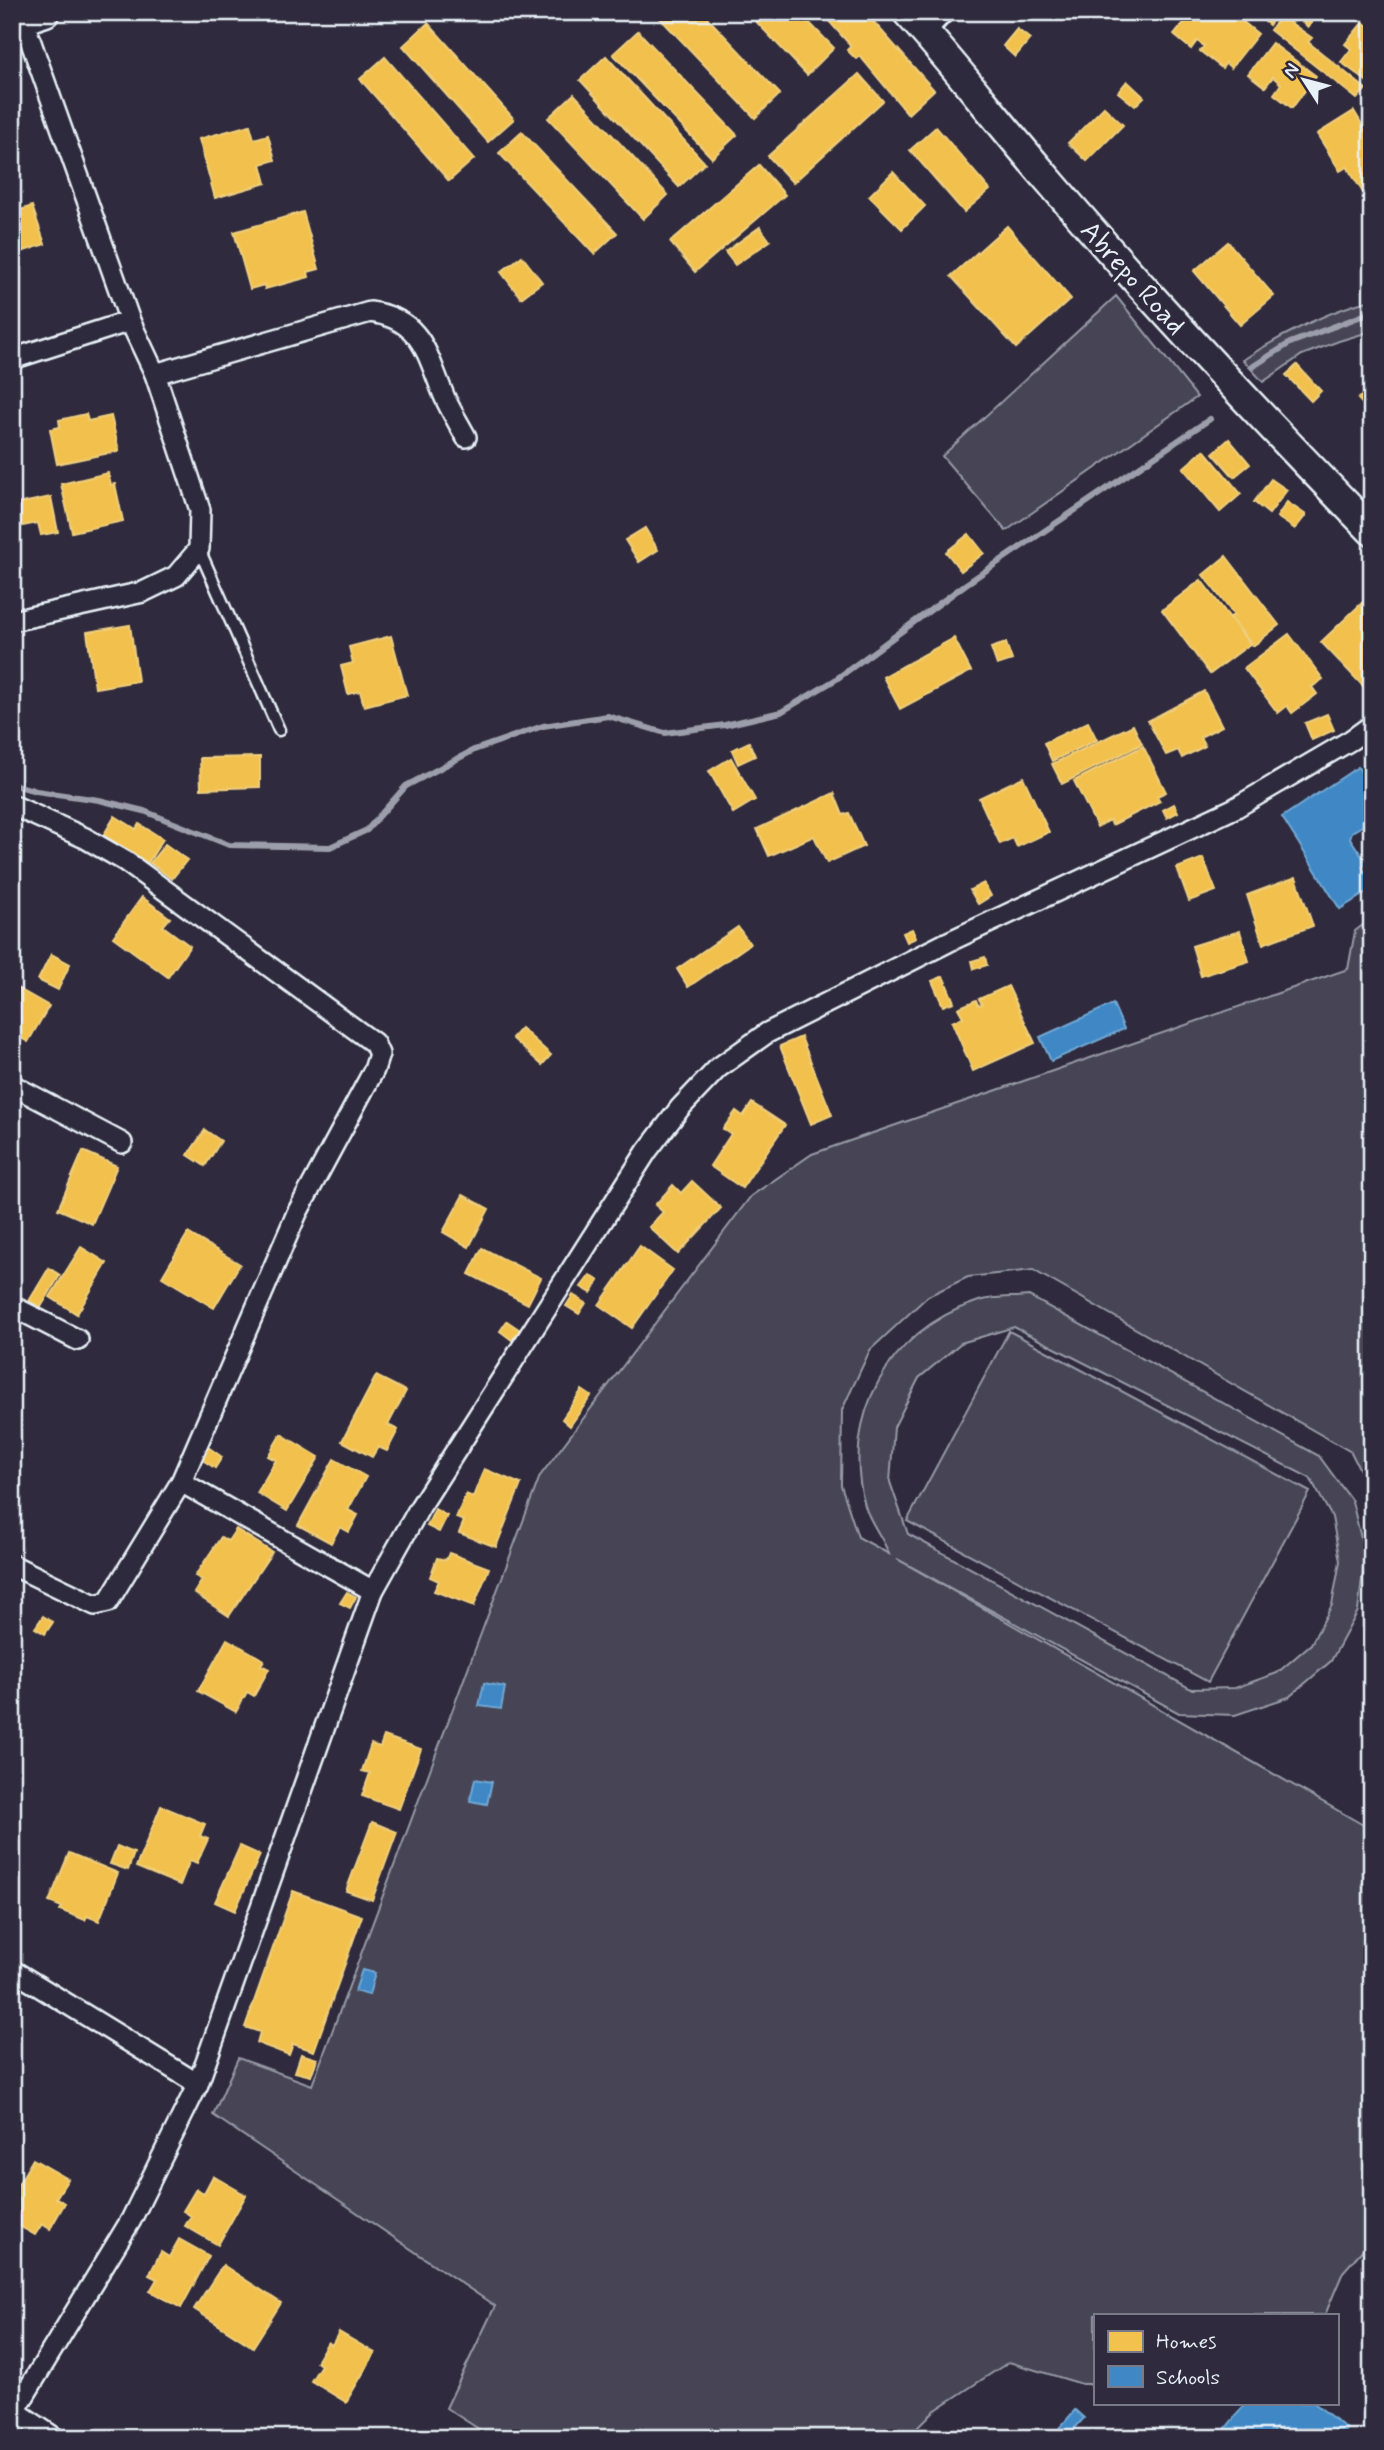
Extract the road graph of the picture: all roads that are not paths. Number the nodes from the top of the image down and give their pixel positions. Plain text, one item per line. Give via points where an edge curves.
1 (27, 18) edge
2 (923, 18) edge
3 (130, 321) junction
4 (12, 359) edge
5 (155, 374) junction
6 (466, 437) dead end
7 (1372, 531) edge
8 (199, 549) junction
9 (12, 621) edge
10 (1372, 725) edge
11 (279, 730) dead end
12 (12, 804) edge
13 (12, 1085) edge
14 (122, 1143) dead end
15 (12, 1306) edge
16 (78, 1340) dead end
17 (180, 1482) junction
18 (12, 1565) edge
19 (373, 1591) junction
20 (14, 1976) edge
21 (198, 2084) junction
22 (13, 2410) edge
23 (55, 2438) edge

1 - 3 street
2 - 7 main road, Abrepo Road via 1051,184
3 - 4 street
3 - 5 street
5 - 6 street via 370,312 387,314 421,339
5 - 8 street via 200,510
8 - 9 street via 176,576 143,592
8 - 11 lane
10 - 19 street via 1235,808 836,998 767,1033 718,1069 647,1151 420,1507
12 - 17 street via 125,861 374,1044 379,1054 296,1213
13 - 14 street
15 - 16 street
17 - 18 street via 108,1602 95,1605
17 - 19 street
19 - 21 street
20 - 21 street
21 - 22 street via 131,2220
22 - 23 street

